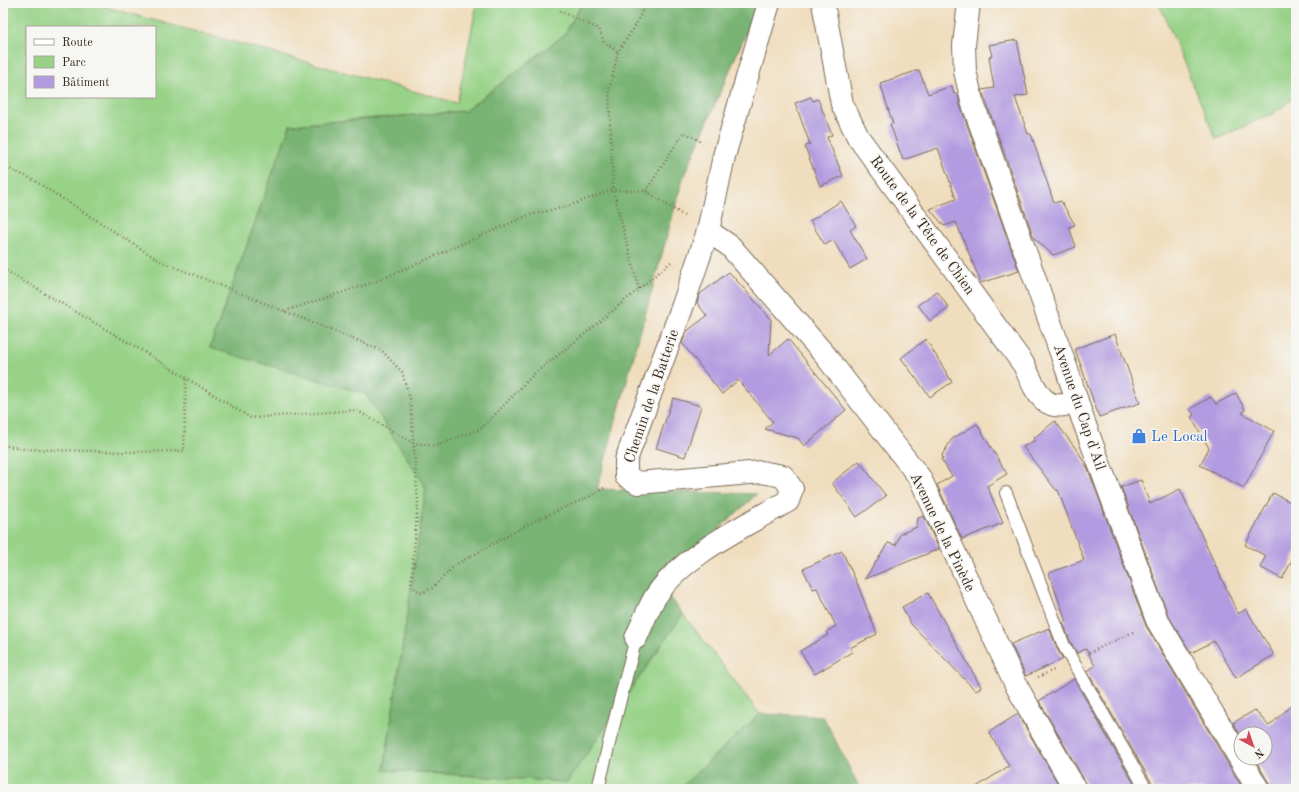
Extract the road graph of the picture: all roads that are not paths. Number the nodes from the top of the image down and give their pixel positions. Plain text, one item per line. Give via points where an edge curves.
1 (769, 3) edge
2 (823, 3) edge
3 (969, 3) edge
4 (708, 231) junction
5 (1077, 401) junction
6 (1006, 493) dead end
7 (636, 638) joint
8 (598, 789) edge
9 (1075, 789) edge
10 (1146, 789) edge
11 (1258, 789) edge

1 - 4 street, Chemin de la Batterie via 724,156
2 - 5 street, Route de la Tête de Chien via 842,104 858,137 1024,365 1041,398 1050,404 1060,406
3 - 5 street, Avenue du Cap d'Ail via 964,44 965,71 972,101
4 - 7 street, Chemin de la Batterie via 626,460 626,476 638,484 761,472 783,476 792,489 788,501 697,554 667,582 654,599
4 - 9 street, Avenue de la Pinède via 730,246 820,349 920,478 1017,687
5 - 11 street, Avenue du Cap d'Ail via 1157,620
6 - 10 lane via 1064,646
7 - 8 lane

